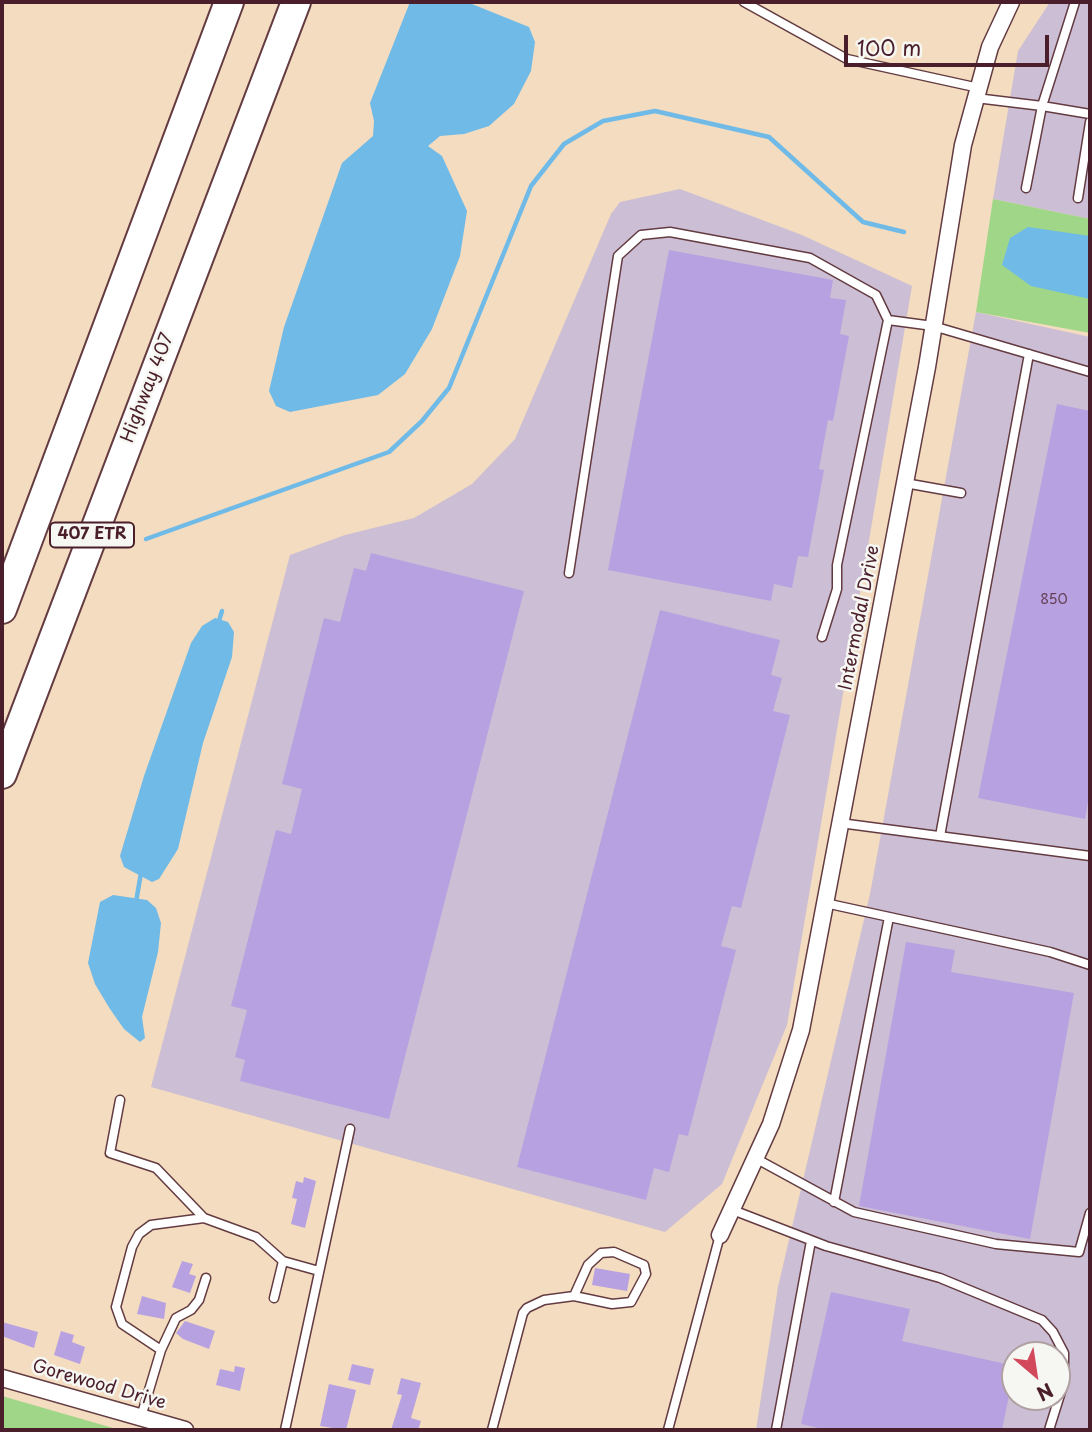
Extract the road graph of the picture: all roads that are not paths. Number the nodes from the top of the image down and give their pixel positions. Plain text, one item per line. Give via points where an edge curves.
1 (229, 2) edge
2 (296, 2) edge
3 (744, 2) edge
4 (1011, 2) edge
5 (1074, 2) edge
6 (977, 93) junction
7 (1042, 106) junction
8 (1090, 114) edge
9 (1090, 122) edge
10 (1026, 188) dead end
11 (1078, 198) dead end
12 (888, 320) junction
13 (933, 326) junction
14 (1029, 354) junction
15 (1090, 372) edge
16 (905, 483) junction
17 (961, 494) dead end
18 (569, 573) dead end
19 (2, 608) edge
20 (822, 638) dead end
21 (2, 774) edge
22 (840, 823) junction
23 (940, 836) junction
24 (1090, 856) edge
25 (825, 902) junction
26 (889, 917) junction
27 (1090, 965) edge
28 (120, 1100) dead end
29 (350, 1129) dead end
30 (754, 1158) junction
31 (834, 1202) junction
32 (730, 1209) junction
33 (1090, 1213) edge
34 (204, 1218) junction
35 (720, 1235) joint
36 (811, 1241) junction
37 (284, 1261) junction
38 (319, 1271) junction
39 (206, 1278) dead end
40 (574, 1296) junction
41 (274, 1298) dead end
42 (161, 1350) junction
43 (2, 1378) edge
44 (141, 1417) junction
45 (185, 1430) edge
46 (285, 1430) edge
47 (492, 1430) edge
48 (668, 1430) edge
49 (776, 1430) edge
50 (1049, 1430) edge

1 - 19 highway, 407 ETR
2 - 21 highway, Highway 407 / 407 ETR
3 - 6 lane via 847,59
4 - 6 street, Intermodal Drive via 989,47
5 - 7 lane
6 - 7 lane
6 - 13 street, Intermodal Drive via 963,145
7 - 8 lane
7 - 10 lane
9 - 11 lane
12 - 13 lane
12 - 18 lane via 876,295 810,258 670,232 641,235 618,256
12 - 20 lane via 837,565 837,589
13 - 14 lane
13 - 16 street, Intermodal Drive
14 - 15 lane
14 - 23 lane
16 - 17 lane
16 - 22 street, Intermodal Drive
22 - 23 lane
22 - 25 street, Intermodal Drive
23 - 24 lane
25 - 26 lane
25 - 30 street, Intermodal Drive via 801,1030 771,1124
26 - 27 lane
26 - 31 lane
28 - 34 lane via 110,1153 156,1168
29 - 38 lane
30 - 31 lane
30 - 32 street, Intermodal Drive
31 - 33 lane via 881,1220 984,1242 1079,1252
32 - 35 street, Intermodal Drive
32 - 36 lane
34 - 37 lane via 256,1237
34 - 42 lane via 151,1225 132,1247 117,1307 122,1324
35 - 48 lane
36 - 49 lane
36 - 50 lane via 940,1278 1042,1320 1064,1353 1064,1382
37 - 38 lane
37 - 41 lane
38 - 46 lane
39 - 42 lane via 199,1300 176,1318
40 - 40 lane via 589,1265 601,1253 614,1252 644,1265 646,1274 631,1303
40 - 47 lane via 544,1300 523,1313
42 - 44 lane
43 - 44 street, Gorewood Drive
44 - 45 street, Gorewood Drive

